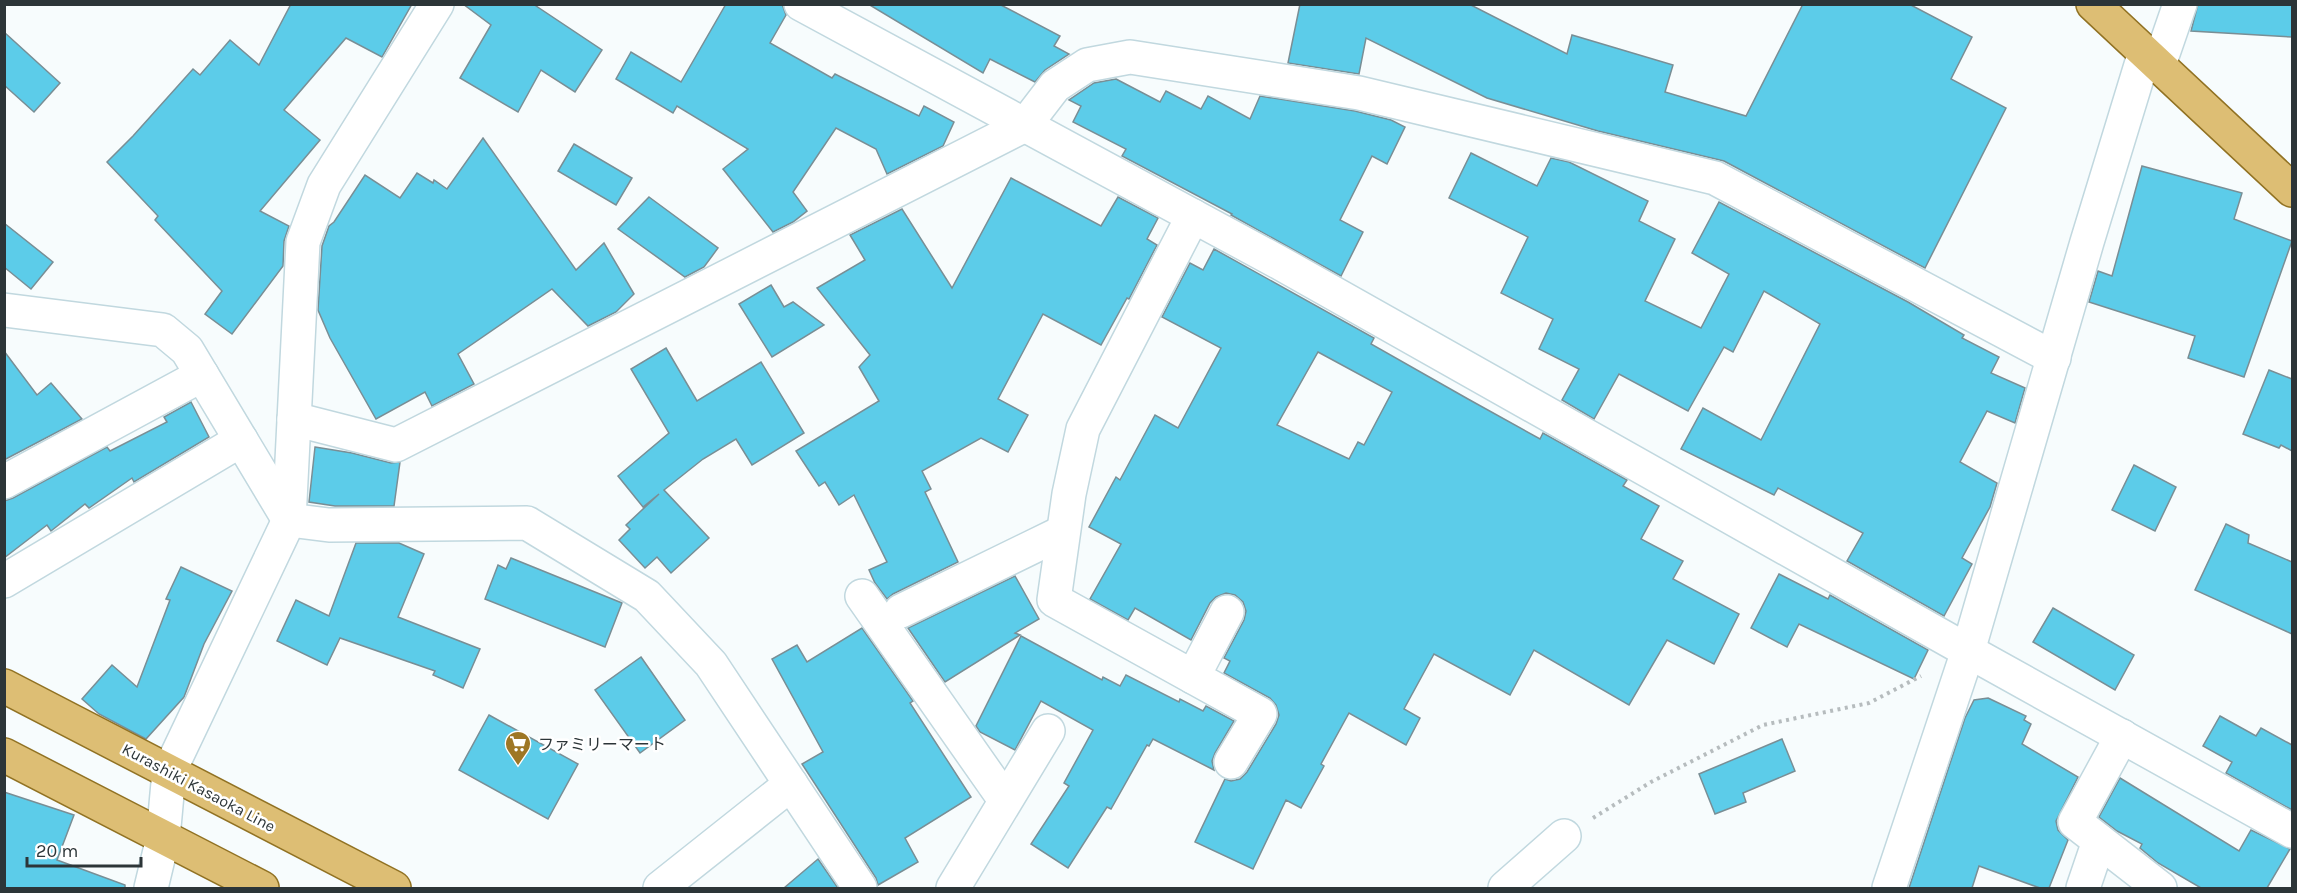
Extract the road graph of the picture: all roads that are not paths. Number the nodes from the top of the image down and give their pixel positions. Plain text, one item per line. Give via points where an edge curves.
1 (437, 4) edge
2 (801, 4) edge
3 (2093, 4) edge
4 (2180, 4) edge
5 (2152, 59) junction
6 (1025, 125) junction
7 (2292, 190) edge
8 (1193, 216) junction
9 (4, 310) edge
10 (2054, 358) junction
11 (202, 375) junction
12 (294, 419) junction
13 (241, 440) junction
14 (4, 482) edge
15 (289, 520) junction
16 (1063, 532) junction
17 (4, 581) edge
18 (862, 596) dead end
19 (901, 611) dead end
20 (1227, 612) dead end
21 (1968, 651) junction
22 (1192, 677) junction
23 (4, 686) edge
24 (1048, 732) dead end
25 (2122, 736) junction
26 (4, 756) edge
27 (1231, 762) dead end
28 (169, 772) junction
29 (791, 784) junction
30 (1005, 800) junction
31 (2292, 831) edge
32 (1564, 836) road end
33 (163, 838) junction
34 (2099, 841) junction
35 (151, 888) edge
36 (262, 888) edge
37 (394, 888) edge
38 (660, 888) edge
39 (860, 888) edge
40 (953, 888) edge
41 (1505, 888) edge
42 (1889, 888) edge
43 (2083, 888) edge
44 (2160, 888) edge

1 - 12 street via 324,185 303,242
2 - 6 street
3 - 5 main road
4 - 5 street
5 - 7 main road
5 - 10 street
6 - 8 street
6 - 10 street via 1055,86 1087,65 1130,57 1359,93 1715,178
6 - 12 street via 396,445
8 - 16 street via 1083,429
8 - 21 street
9 - 11 street via 164,330 187,350
10 - 21 street
11 - 13 street
11 - 14 street
12 - 15 street
13 - 15 street
13 - 17 street
15 - 28 street
15 - 29 street via 329,525 526,523 647,596 711,664
16 - 19 street
16 - 22 street via 1054,600
18 - 30 street
20 - 22 street
21 - 25 street
21 - 42 street
22 - 27 street via 1260,714
23 - 28 main road, Kurashiki Kasaoka Line
24 - 30 street
25 - 31 street
25 - 34 street via 2074,822
26 - 33 main road
28 - 33 street
28 - 37 main road, Kurashiki Kasaoka Line
29 - 38 street
29 - 39 street
30 - 40 street
32 - 41 street
33 - 35 street
33 - 36 main road
34 - 43 street
34 - 44 street

